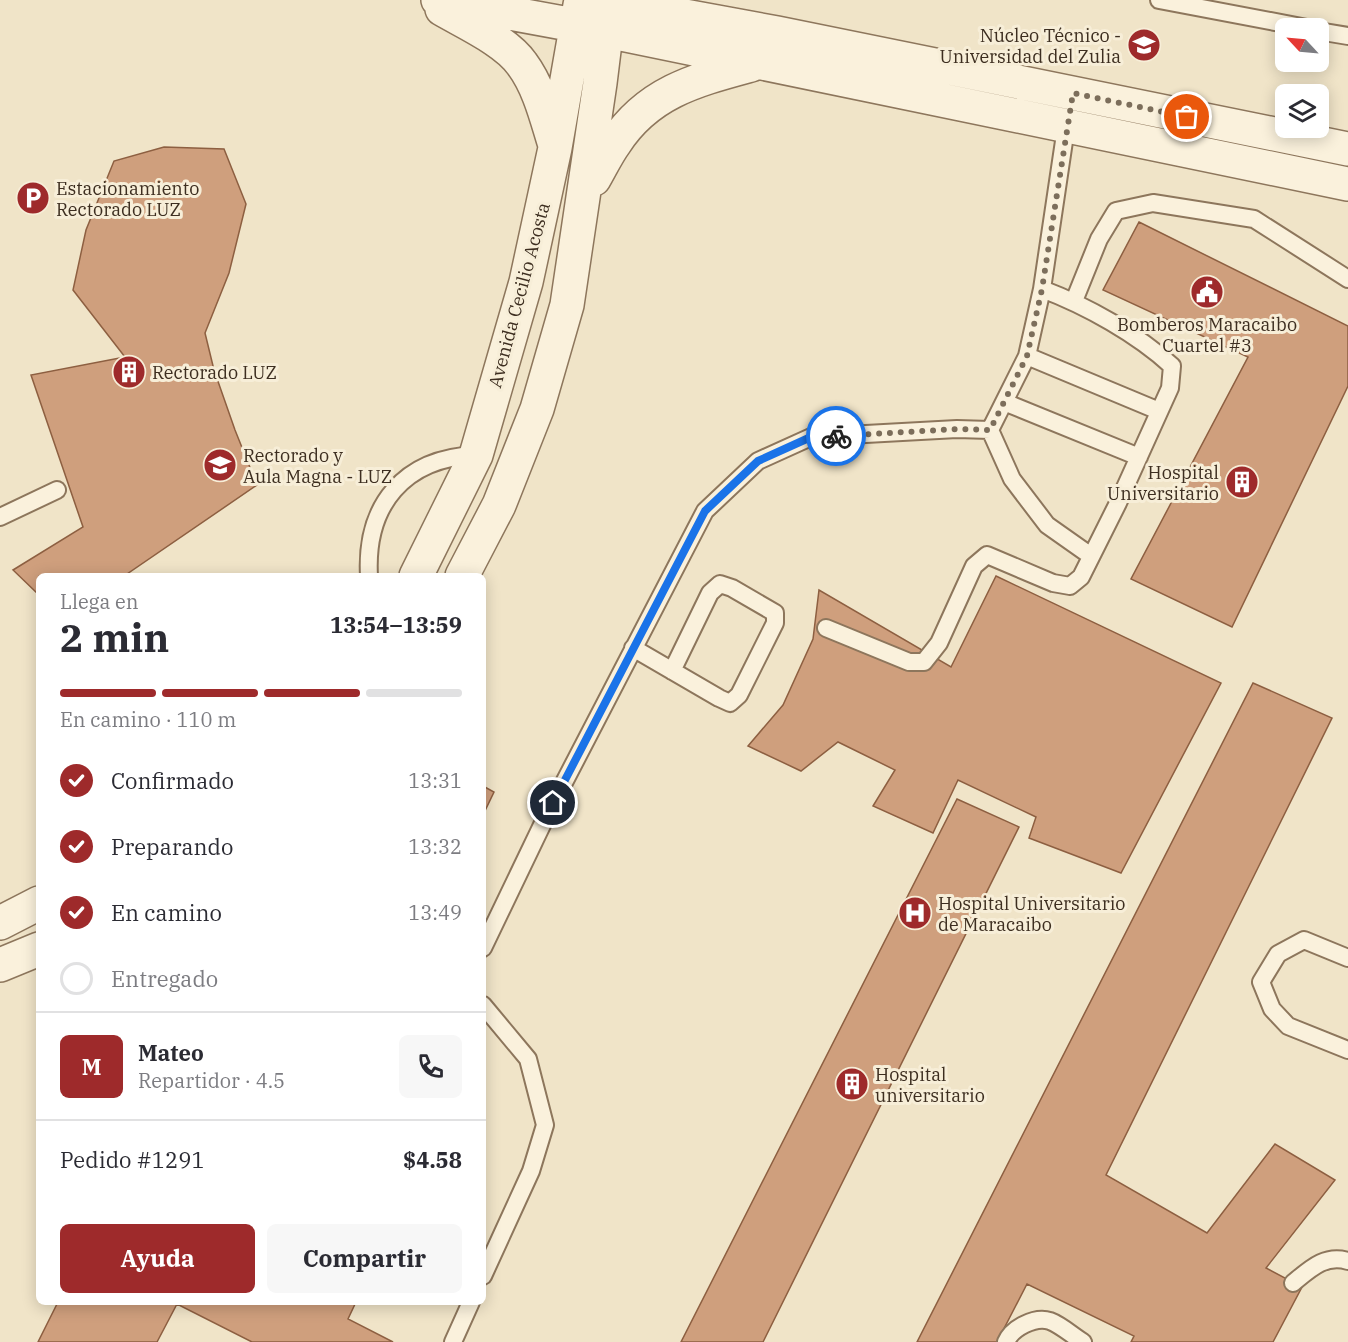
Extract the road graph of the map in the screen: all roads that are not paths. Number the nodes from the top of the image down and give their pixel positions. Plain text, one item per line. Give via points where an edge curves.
1 (428, 0) edge
2 (438, 0) edge
3 (697, 0) edge
4 (1159, 0) edge
5 (597, 10) edge
6 (1275, 22) edge
7 (777, 33) junction
8 (1329, 33) edge
9 (1348, 36) edge
10 (756, 63) junction
11 (1073, 93) junction
12 (1066, 127) junction
13 (555, 148) junction
14 (1348, 149) edge
15 (1348, 184) edge
16 (584, 196) junction
17 (1348, 279) edge
18 (1042, 289) junction
19 (1074, 301) junction
20 (1027, 356) junction
21 (1004, 402) junction
22 (1159, 411) junction
23 (990, 430) junction
24 (476, 455) junction
25 (1139, 457) junction
26 (57, 490) dead end
27 (0, 517) edge
28 (1091, 556) junction
29 (369, 573) edge
30 (417, 573) edge
31 (464, 573) edge
32 (826, 628) dead end
33 (633, 648) junction
34 (672, 671) junction
35 (36, 905) edge
36 (0, 923) edge
37 (486, 942) edge
38 (36, 950) edge
39 (1348, 958) edge
40 (0, 965) edge
41 (486, 1009) edge
42 (1348, 1050) edge
43 (1344, 1257) edge
44 (486, 1269) edge
45 (1293, 1283) dead end
46 (470, 1305) edge
47 (453, 1342) edge
48 (1006, 1342) edge
49 (1083, 1342) edge

1 - 13 street via 510,51 522,64 546,113
2 - 5 street
3 - 7 street
4 - 6 lane
5 - 7 street
5 - 10 street
5 - 13 street, Avenida Cecilio Acosta
5 - 16 street
7 - 11 street
8 - 9 lane
10 - 12 street
10 - 16 street via 695,80 658,99 634,118 615,142
11 - 12 lane
11 - 14 street
12 - 15 street
12 - 18 lane
13 - 24 street, Avenida Cecilio Acosta via 526,282
16 - 31 street via 567,305 537,409 499,505
17 - 19 lane via 1254,219 1154,204 1116,211 1099,239
18 - 19 lane
18 - 20 lane
19 - 22 lane via 1154,350 1172,366 1170,388
20 - 21 lane
20 - 22 lane
21 - 23 lane
21 - 25 lane
22 - 25 lane
23 - 28 lane via 1012,479 1047,525
23 - 33 lane via 811,437 758,461 705,511
24 - 29 lane via 456,456 421,467 400,482 374,522
24 - 30 street, Avenida Cecilio Acosta
25 - 28 lane
26 - 27 lane
28 - 32 lane via 1082,577 1070,586 1053,583 987,555 974,566 939,643 924,662 909,662
33 - 34 lane
33 - 37 lane
34 - 34 lane via 730,703 750,674 775,623 775,613 720,584 710,593
35 - 36 street
38 - 40 street
39 - 42 lane via 1304,940 1278,954 1261,982 1272,1009 1288,1026
41 - 44 lane via 528,1059 545,1125 531,1171
43 - 45 lane via 1312,1267
46 - 47 lane
48 - 49 lane via 1024,1323 1049,1321

